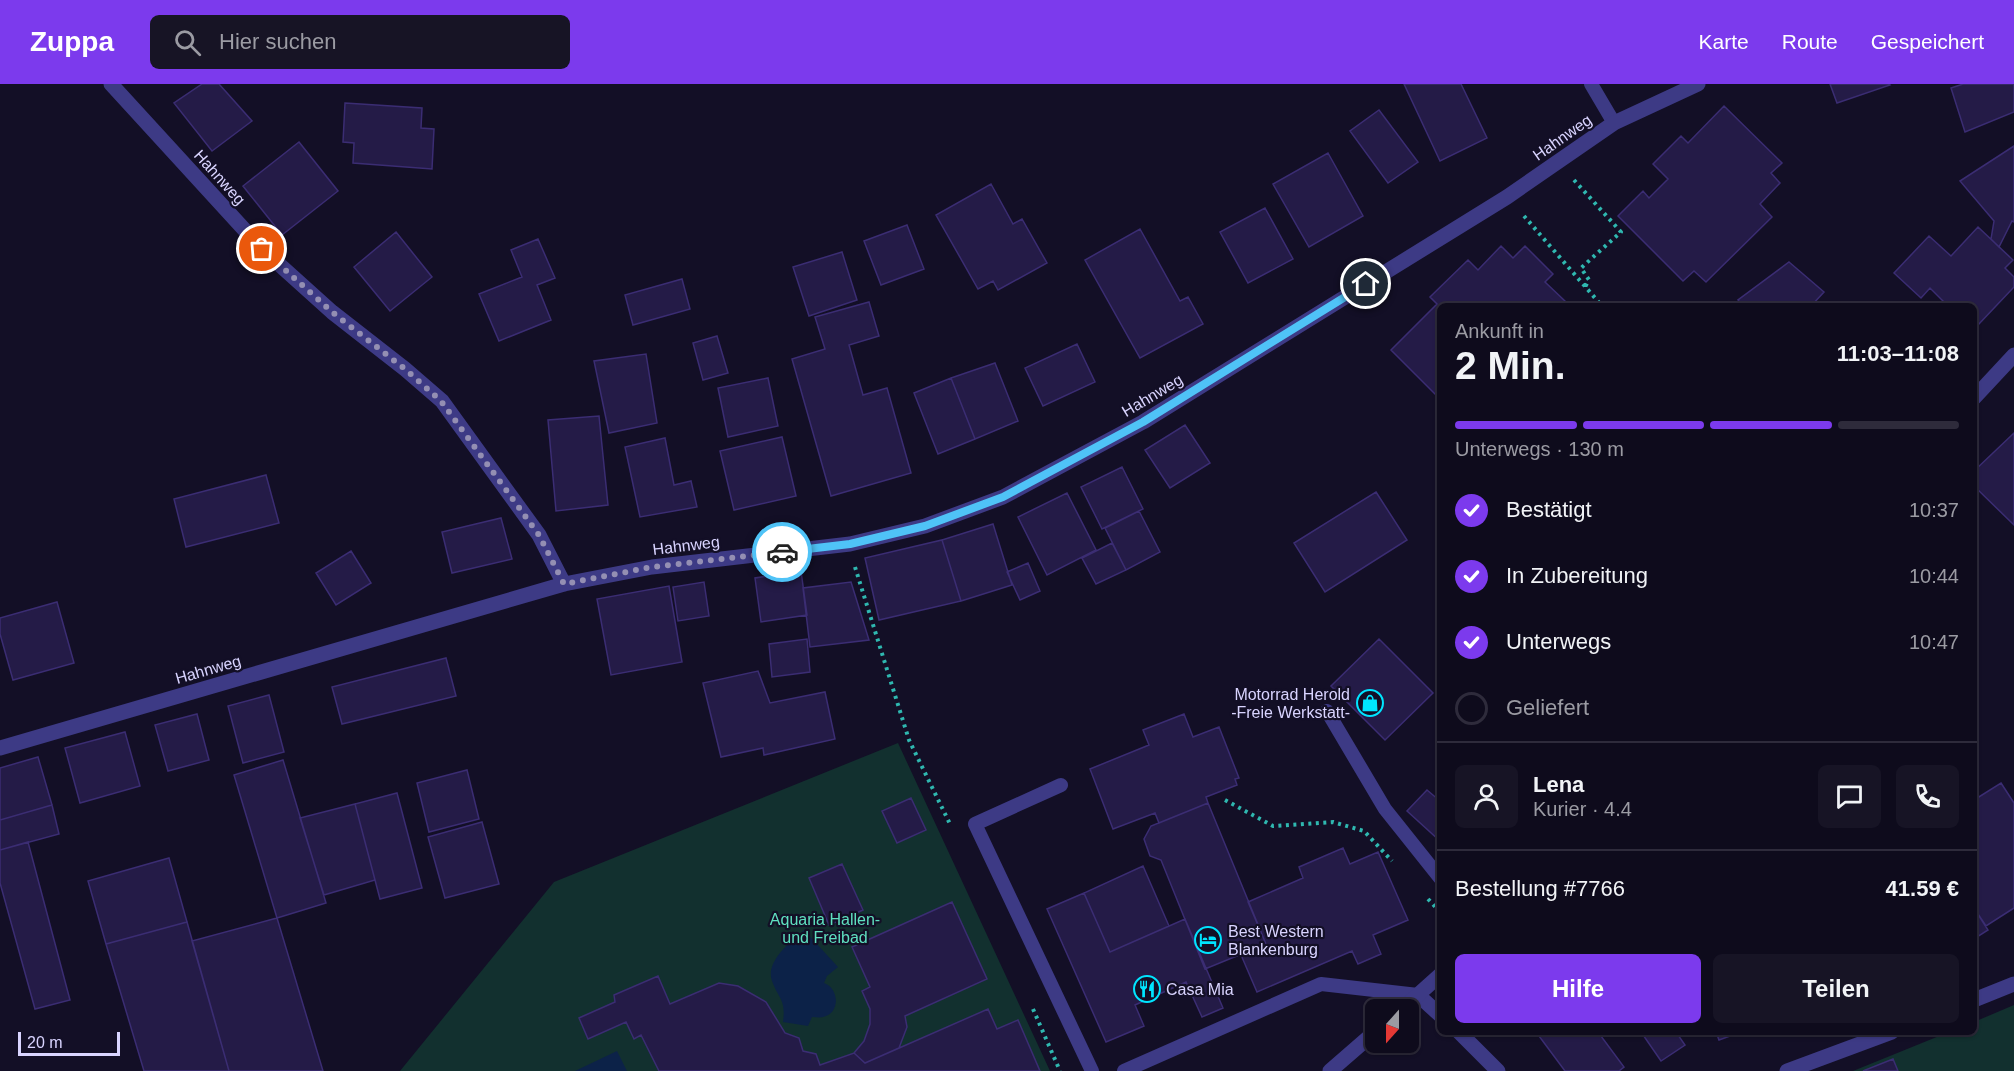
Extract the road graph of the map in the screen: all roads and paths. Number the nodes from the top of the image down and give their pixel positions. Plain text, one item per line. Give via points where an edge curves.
1 (111, 84) edge
2 (1591, 84) edge
3 (1698, 84) edge
4 (1614, 123) junction
5 (1558, 163) junction
6 (1539, 233) dead end
7 (1585, 287) junction
8 (1599, 303) edge
9 (2014, 355) edge
10 (1977, 395) edge
11 (858, 582) dead end
12 (564, 584) junction
13 (1327, 711) dead end
14 (0, 748) edge
15 (1061, 784) dead end
16 (1225, 800) dead end
17 (952, 828) dead end
18 (1395, 863) dead end
19 (1437, 874) edge
20 (1425, 896) dead end
21 (1437, 909) edge
22 (1437, 978) edge
23 (2014, 984) edge
24 (1418, 995) junction
25 (1413, 999) edge
26 (1977, 999) edge
27 (1437, 1012) edge
28 (1461, 1035) edge
29 (1884, 1035) edge
30 (1365, 1041) edge
31 (1092, 1071) edge
32 (1124, 1071) edge
33 (1330, 1071) edge
34 (1498, 1071) edge
35 (1787, 1071) edge

1 - 12 street, Hahnweg via 262,249 441,401 539,535
2 - 4 lane
3 - 4 street, Hahnweg
4 - 5 street, Hahnweg
5 - 7 path via 1621,232 1581,268 1590,280
5 - 12 street, Hahnweg via 1143,422 1003,497 925,526 850,544 652,567
6 - 7 path
7 - 8 path
9 - 10 street
11 - 17 path via 909,740
12 - 14 street, Hahnweg
13 - 19 lane via 1385,809
15 - 31 lane via 975,824
16 - 18 path via 1273,826 1333,822 1364,831
20 - 21 path
22 - 24 street
23 - 26 street
24 - 25 street
24 - 27 street
24 - 32 lane via 1321,984
28 - 34 street
29 - 35 street
30 - 33 street

